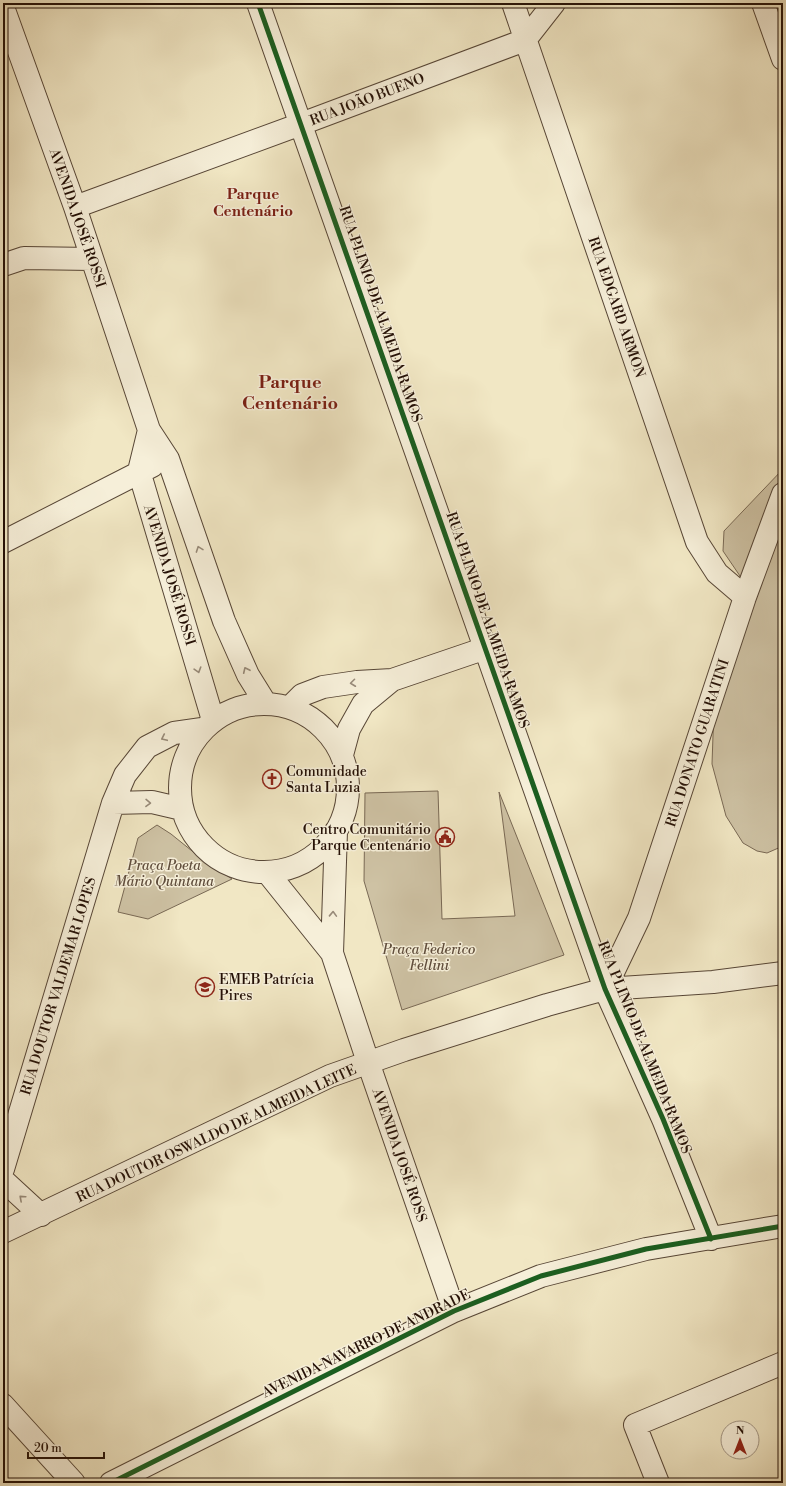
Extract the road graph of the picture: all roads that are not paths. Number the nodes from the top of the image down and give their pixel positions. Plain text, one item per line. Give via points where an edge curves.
1 (258, 3) edge
2 (513, 3) edge
3 (554, 3) edge
4 (763, 3) edge
5 (3, 7) edge
6 (526, 40) junction
7 (783, 59) edge
8 (301, 124) junction
9 (76, 207) junction
10 (92, 259) junction
11 (3, 265) edge
12 (149, 430) junction
13 (168, 459) junction
14 (139, 471) junction
15 (783, 494) edge
16 (3, 542) edge
17 (745, 597) junction
18 (486, 648) junction
19 (392, 680) junction
20 (266, 704) junction
21 (290, 707) junction
22 (208, 725) junction
23 (342, 755) junction
24 (113, 803) junction
25 (182, 809) junction
26 (336, 831) junction
27 (267, 872) junction
28 (332, 953) junction
29 (783, 973) edge
30 (605, 989) junction
31 (368, 1062) junction
32 (3, 1169) edge
33 (3, 1180) edge
34 (41, 1215) junction
35 (783, 1226) edge
36 (3, 1232) edge
37 (711, 1239) junction
38 (454, 1311) junction
39 (783, 1363) edge
40 (3, 1404) edge
41 (74, 1483) edge
42 (111, 1483) edge
43 (658, 1483) edge

1 - 8 street, RUA PLINIO DE ALMEIDA RAMOS
2 - 6 street, RUA EDGARD ARMON
3 - 6 street
4 - 7 street
5 - 9 street, AVENIDA JOSÉ ROSSI
6 - 8 street, RUA JOÃO BUENO
6 - 17 street, RUA EDGARD ARMON via 697,542 717,574
8 - 9 street, RUA JOÃO BUENO
8 - 18 street, RUA PLINIO DE ALMEIDA RAMOS
9 - 10 street, AVENIDA JOSÉ ROSSI
10 - 11 street via 24,258
10 - 12 street, AVENIDA JOSÉ ROSSI
12 - 13 street, AVENIDA JOSÉ ROSSI
12 - 14 street
13 - 14 street
20 -> 13 street, AVENIDA JOSÉ ROSSI via 248,674 224,621
14 - 16 street
14 -> 22 street, AVENIDA JOSÉ ROSSI
15 - 17 street, RUA DONATO GUARATINI
17 - 30 street, RUA DONATO GUARATINI via 639,918
18 - 19 street
18 - 30 street, RUA PLINIO DE ALMEIDA RAMOS
19 -> 21 street via 323,687 302,695
19 - 23 street via 363,704 349,729
20 - 21 street
20 - 22 street via 238,707
21 - 23 street via 311,718 329,735
22 -> 24 street, RUA DOUTOR VALDEMAR LOPES via 174,734 147,746 124,775
22 - 25 street via 186,753 179,781
23 - 26 street via 348,781 346,807
24 -> 25 street via 152,802
24 - 32 street, RUA DOUTOR VALDEMAR LOPES
25 - 27 street via 193,835 213,856 239,868
26 - 27 street via 318,852 295,866
28 -> 26 street, AVENIDA JOSÉ ROSS
27 - 28 street, AVENIDA JOSÉ ROSS
28 - 31 street, AVENIDA JOSÉ ROSS
29 - 30 street, RUA DOUTOR OSWALDO DE ALMEIDA LEITE via 713,982
30 - 31 street, RUA DOUTOR OSWALDO DE ALMEIDA LEITE via 547,1004
30 - 37 street, RUA PLINIO DE ALMEIDA RAMOS
31 - 34 street, RUA DOUTOR OSWALDO DE ALMEIDA LEITE via 323,1079
31 - 38 street, AVENIDA JOSÉ ROSS
34 -> 33 street
34 - 36 street, RUA DOUTOR OSWALDO DE ALMEIDA LEITE
35 - 37 street, AVENIDA NAVARRO DE ANDRADE
37 - 38 street, AVENIDA NAVARRO DE ANDRADE via 646,1249 541,1276
38 - 42 street, AVENIDA NAVARRO DE ANDRADE
39 - 43 street via 635,1425
40 - 41 street

